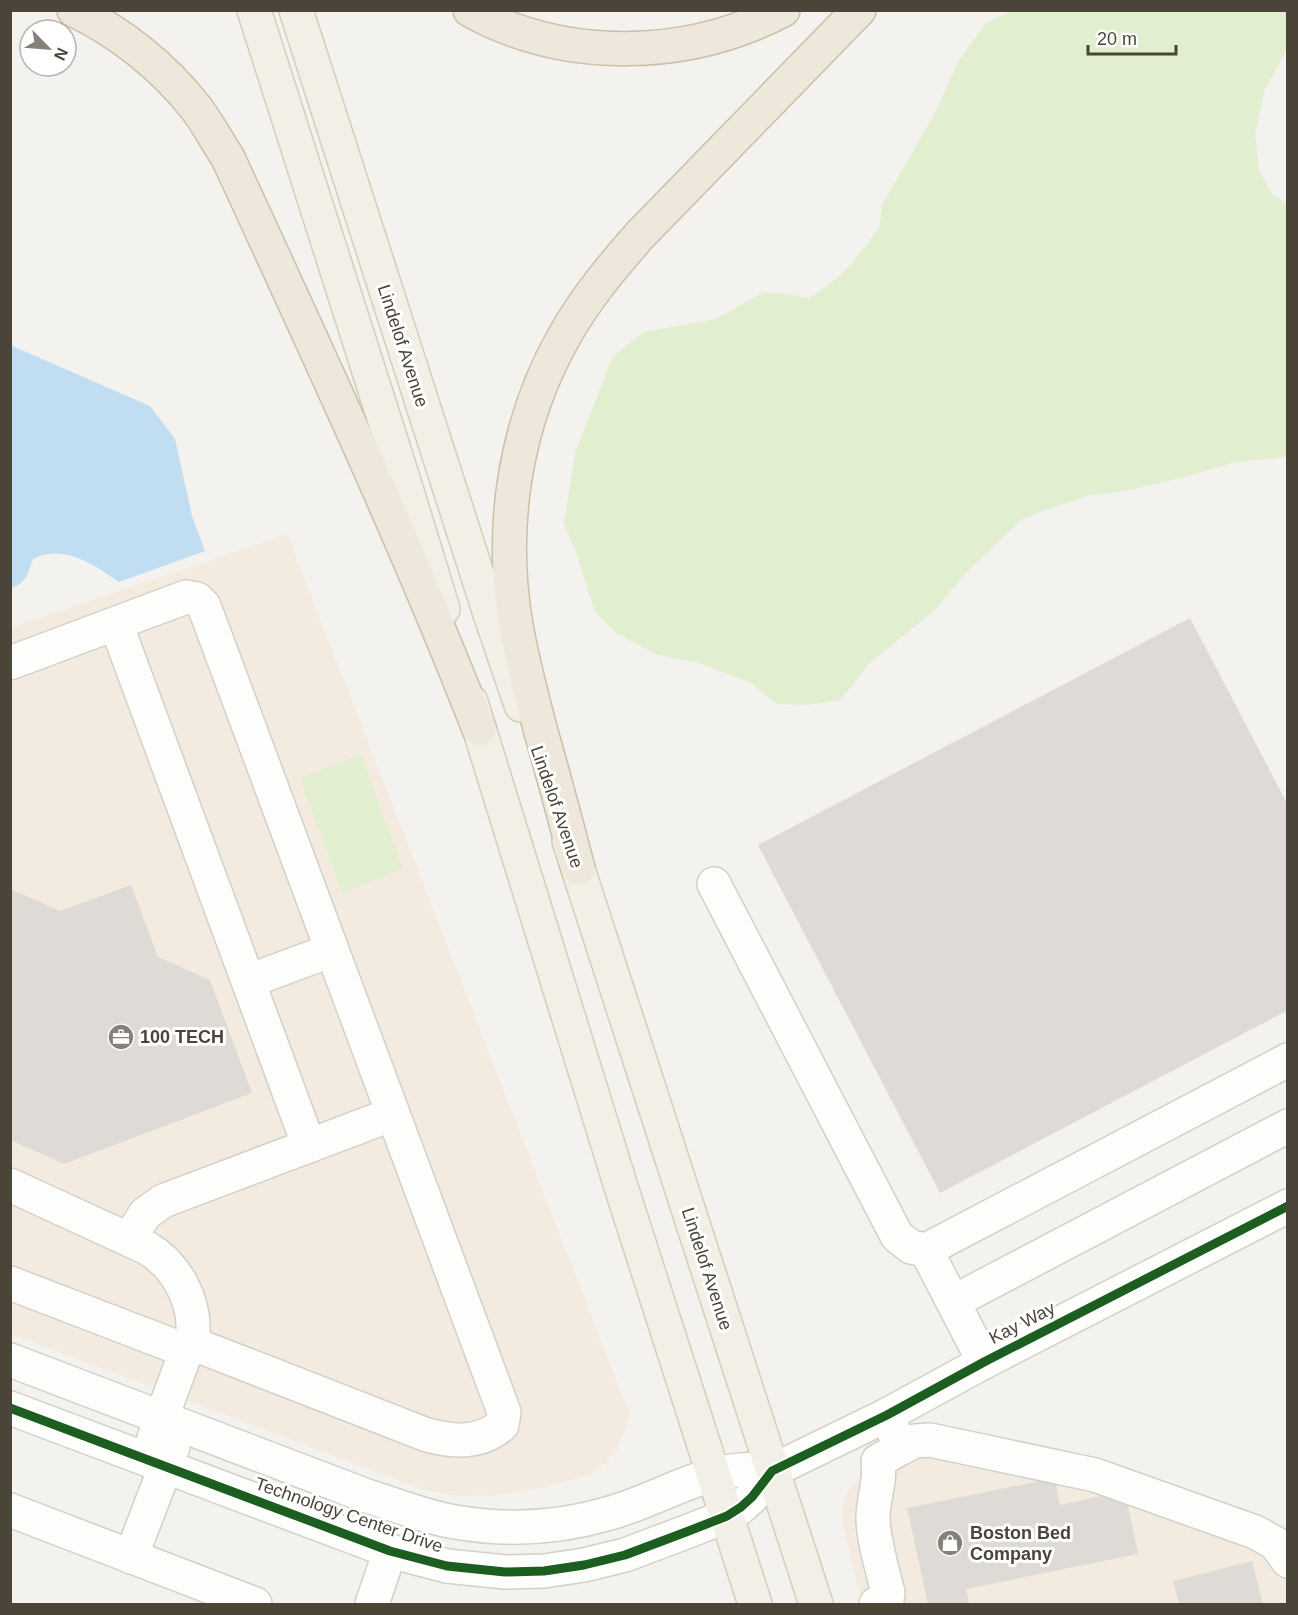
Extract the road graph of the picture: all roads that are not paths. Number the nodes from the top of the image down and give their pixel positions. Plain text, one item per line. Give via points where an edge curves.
1 (74, 10) edge
2 (254, 10) edge
3 (296, 10) edge
4 (470, 10) edge
5 (783, 10) edge
6 (859, 10) edge
7 (116, 624) junction
8 (10, 663) edge
9 (479, 729) junction
10 (578, 868) junction
11 (714, 884) dead end
12 (332, 950) junction
13 (249, 981) junction
14 (1287, 1060) edge
15 (393, 1114) junction
16 (1287, 1126) edge
17 (309, 1146) junction
18 (10, 1185) edge
19 (1287, 1206) edge
20 (129, 1239) junction
21 (926, 1250) junction
22 (10, 1283) edge
23 (953, 1302) junction
24 (189, 1347) junction
25 (10, 1360) edge
26 (984, 1362) junction
27 (10, 1408) edge
28 (887, 1415) junction
29 (172, 1422) junction
30 (900, 1448) junction
31 (156, 1463) junction
32 (772, 1470) junction
33 (713, 1473) junction
34 (10, 1510) edge
35 (727, 1516) junction
36 (390, 1551) junction
37 (131, 1557) junction
38 (1287, 1561) edge
39 (255, 1605) edge
40 (372, 1605) edge
41 (755, 1605) edge
42 (816, 1605) edge
43 (876, 1605) edge

1 - 9 highway via 124,39 168,77 194,106 228,158 387,508
2 - 9 main road
3 - 10 main road, Lindelof Avenue via 490,614
4 - 5 highway via 517,32 562,43 634,49 700,41 747,27
6 - 10 highway via 607,273 566,334 545,374 524,435 509,523 516,624
7 - 8 street
7 - 12 street via 186,597 197,599 204,606
7 - 13 street
9 - 33 main road
10 - 32 main road, Lindelof Avenue
11 - 21 street via 897,1236 911,1247
12 - 13 street
12 - 15 street
13 - 17 street
14 - 21 street
15 - 17 street
15 - 24 street via 504,1412 502,1425 491,1434 462,1441 443,1439
16 - 23 street
17 - 20 street via 163,1201 145,1214
18 - 20 street
19 - 26 street, Kay Way
20 - 24 street via 161,1256 177,1275 194,1317
21 - 23 street
22 - 24 street
23 - 26 street
24 - 29 street
25 - 29 street, Technology Center Drive
26 - 28 street, Kay Way
27 - 31 street, Technology Center Drive
28 - 30 street
28 - 32 street, Kay Way
29 - 31 street
29 - 33 street, Technology Center Drive via 423,1514 507,1528 577,1522 612,1513
30 - 38 street via 930,1440 1095,1474 1255,1532 1275,1543
30 - 43 street via 878,1461 873,1522 888,1593 887,1600
31 - 36 street, Technology Center Drive
31 - 37 street
32 - 33 street, Technology Center Drive
32 - 35 street, Technology Center Drive via 752,1497
32 - 42 main road, Lindelof Avenue
33 - 35 main road
34 - 37 street
35 - 36 street, Technology Center Drive via 625,1555 544,1571 505,1572 447,1566
35 - 41 main road
36 - 40 street
37 - 39 street

